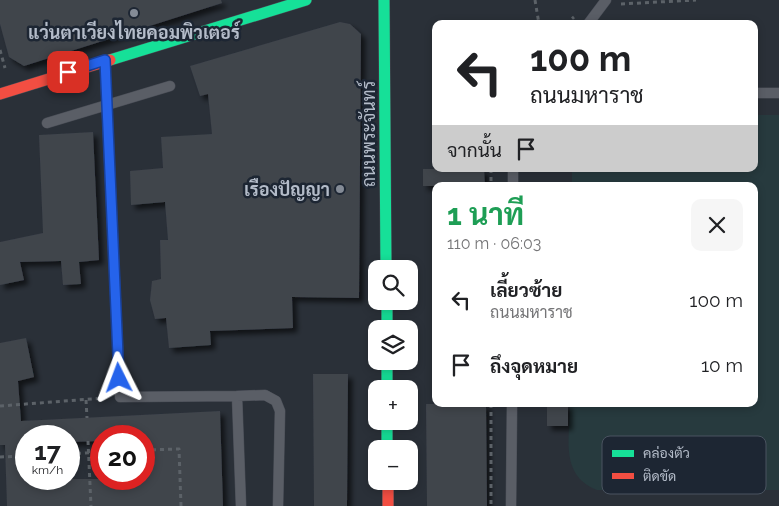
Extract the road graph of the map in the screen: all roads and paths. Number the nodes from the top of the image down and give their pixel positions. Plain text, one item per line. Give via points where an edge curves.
1 (306, 0) edge
2 (384, 0) edge
3 (535, 0) edge
4 (606, 0) edge
5 (614, 0) edge
6 (696, 0) edge
7 (539, 20) edge
8 (591, 20) edge
9 (105, 60) junction
10 (170, 86) dead end
11 (758, 93) edge
12 (779, 93) edge
13 (0, 94) edge
14 (107, 105) junction
15 (47, 124) dead end
16 (386, 260) edge
17 (237, 396) junction
18 (120, 397) junction
19 (86, 400) junction
20 (0, 406) edge
21 (491, 407) edge
22 (512, 407) edge
23 (87, 418) dead end
24 (88, 441) dead end
25 (155, 450) edge
26 (88, 452) junction
27 (80, 453) edge
28 (15, 456) edge
29 (0, 457) edge
30 (388, 490) edge
31 (91, 506) edge
32 (181, 506) edge
33 (241, 506) edge
34 (278, 506) edge
35 (388, 506) edge
36 (492, 506) edge
37 (511, 506) edge

1 - 9 street
2 - 16 street, ถนนพระจันทร์
3 - 7 path
4 - 8 lane
5 - 6 path via 622,5
9 - 13 street
9 - 14 lane
10 - 14 lane
11 - 12 lane
14 - 15 lane
14 - 18 lane
17 - 18 lane
17 - 33 lane
17 - 34 lane via 265,395 276,400 280,411
18 - 19 path
19 - 20 path
19 - 23 path
21 - 36 path
22 - 37 lane
24 - 26 path
25 - 32 path via 179,449
26 - 27 path
26 - 31 path
28 - 29 path
30 - 35 street

